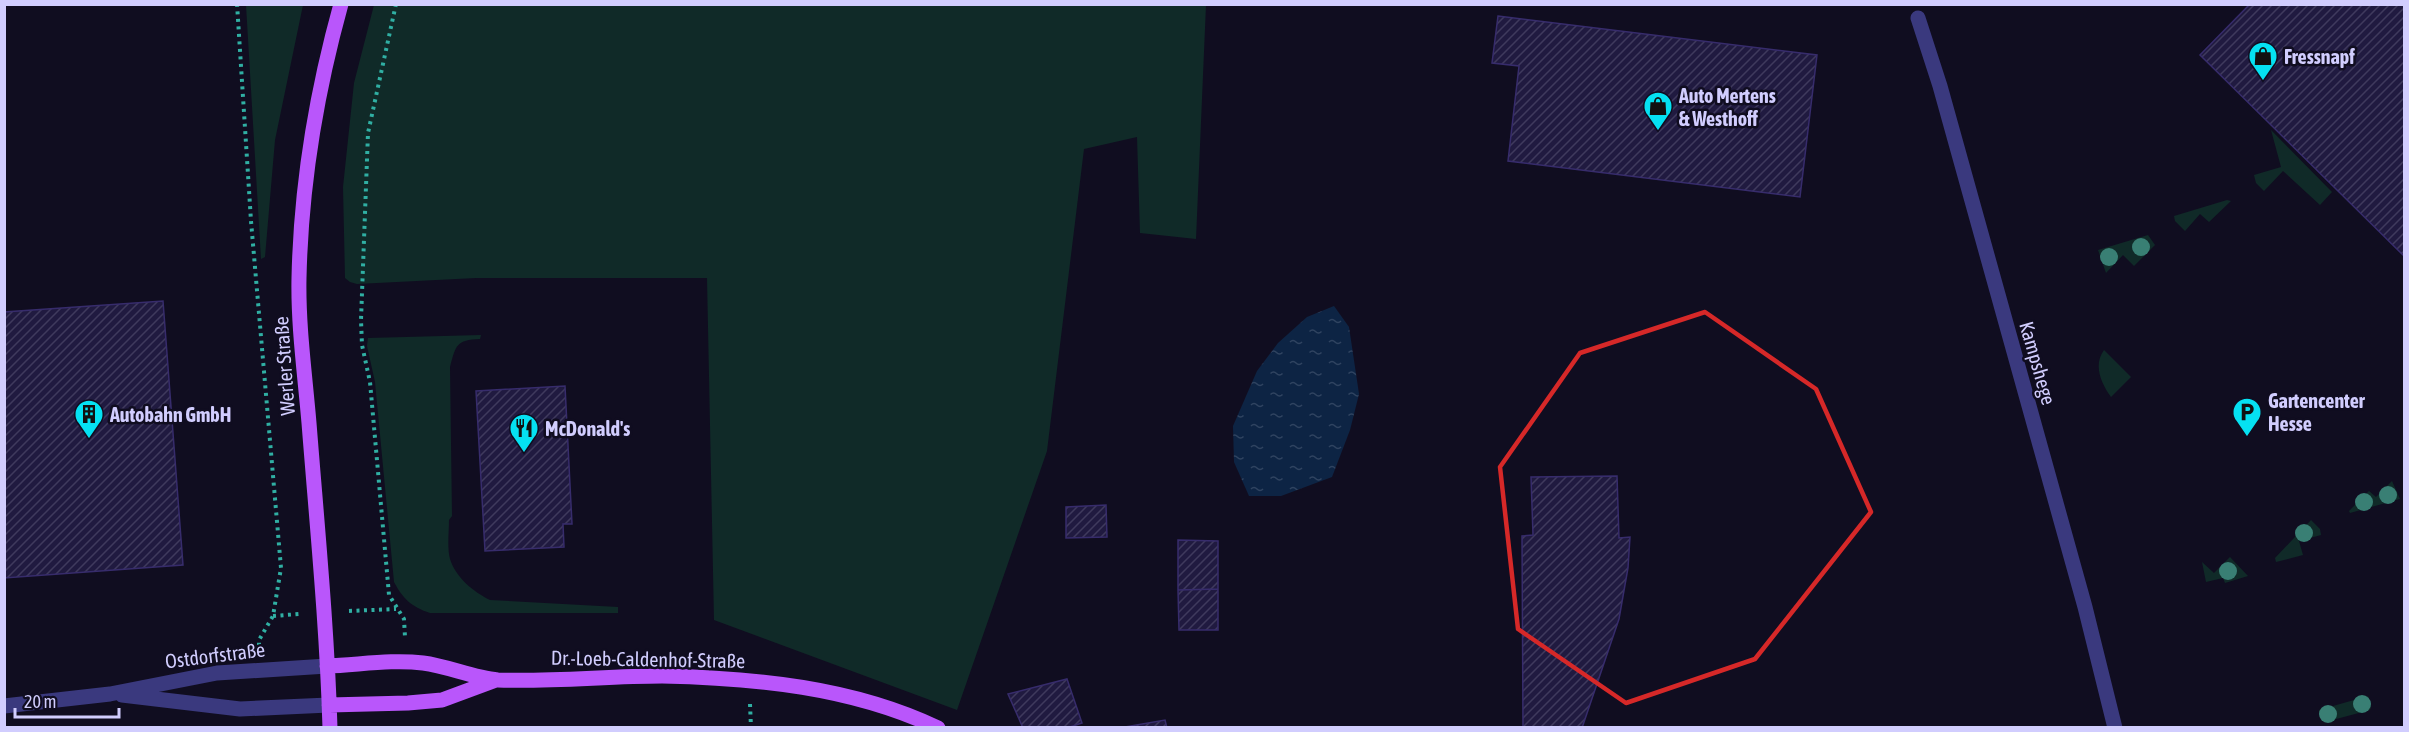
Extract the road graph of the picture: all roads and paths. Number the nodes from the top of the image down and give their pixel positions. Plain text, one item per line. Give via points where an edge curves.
1 (237, 4) edge
2 (341, 4) edge
3 (396, 4) edge
4 (1918, 18) dead end
5 (273, 616) dead end
6 (406, 662) junction
7 (327, 666) junction
8 (496, 680) junction
9 (110, 694) junction
10 (329, 705) junction
11 (4, 706) edge
12 (2113, 725) edge
13 (330, 728) edge
14 (504, 728) edge
15 (625, 728) edge
16 (938, 728) edge

1 - 5 path via 281,568
2 - 7 main road, Werler Straße via 313,126 303,200 299,280
3 - 6 path via 368,132 361,320 389,595 404,619
4 - 12 street, Kampshege via 2082,596
6 - 7 main road, Dr.-Loeb-Caldenhof-Straße
6 - 8 main road, Dr.-Loeb-Caldenhof-Straße
7 - 9 street, Ostdorfstraße via 217,673
7 - 10 main road, Werler Straße
8 - 10 main road, Dr.-Loeb-Caldenhof-Straße via 442,700
8 - 16 main road, Dr.-Loeb-Caldenhof-Straße via 662,676 750,680 856,698
9 - 10 street, Ostdorfstraße via 240,709
9 - 11 street, Ostdorfstraße
10 - 13 main road, Werler Straße
14 - 15 path

